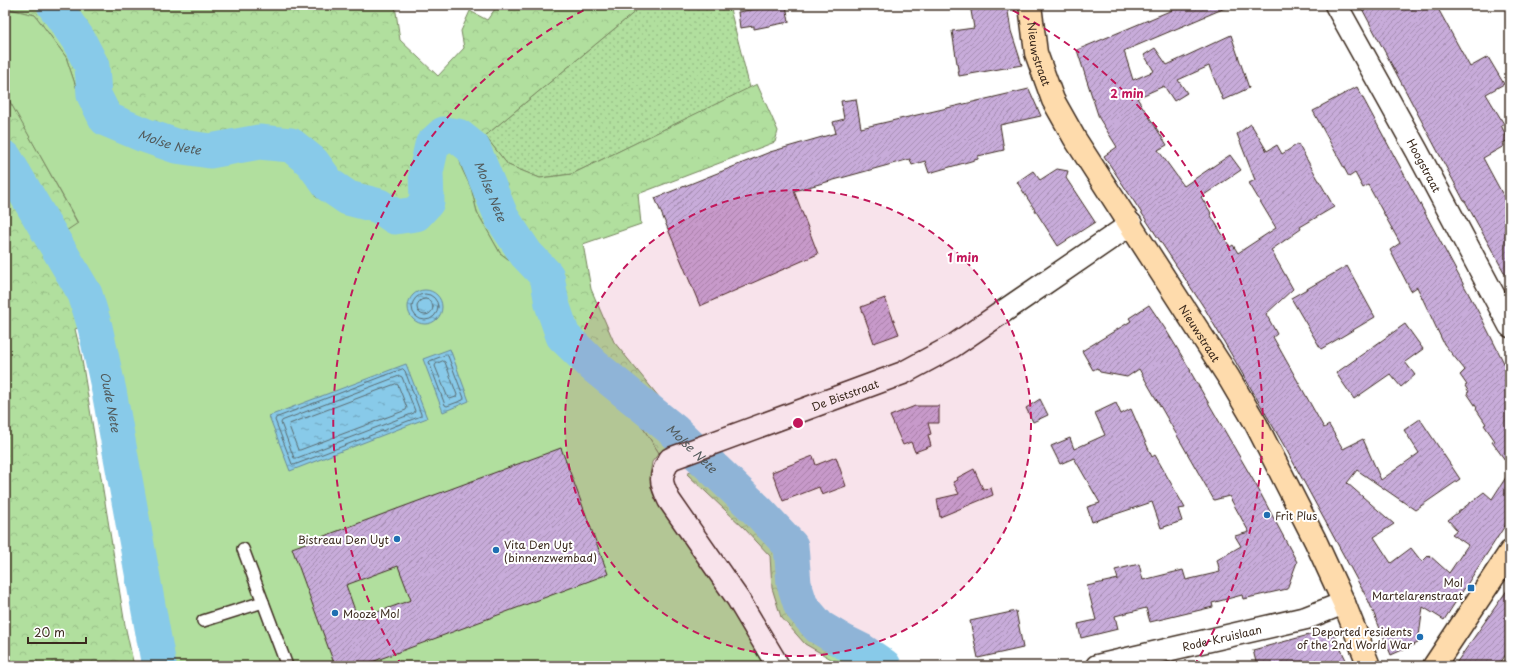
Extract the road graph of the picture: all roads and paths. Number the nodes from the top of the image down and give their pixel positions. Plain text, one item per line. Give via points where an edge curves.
1 (1030, 5) edge
2 (1336, 5) edge
3 (1131, 224) junction
4 (1510, 326) edge
5 (243, 549) dead end
6 (1510, 552) edge
7 (263, 602) junction
8 (1344, 602) junction
9 (203, 621) dead end
10 (1154, 660) edge
11 (287, 666) edge
12 (778, 666) edge
13 (1097, 666) edge
14 (1369, 666) edge
15 (1434, 666) edge

1 - 3 main road, Nieuwstraat via 1036,53 1053,100 1075,139
2 - 4 street, Hoogstraat
3 - 8 main road, Nieuwstraat via 1256,424
3 - 12 street, De Biststraat via 953,346 903,373 670,459 662,472 662,486 669,500 738,599
5 - 7 lane
6 - 15 main road
7 - 9 lane
7 - 11 lane
8 - 10 street, Rode-Kruislaan via 1306,618
8 - 14 main road, Nieuwstraat
10 - 13 street, Rode-Kruislaan

